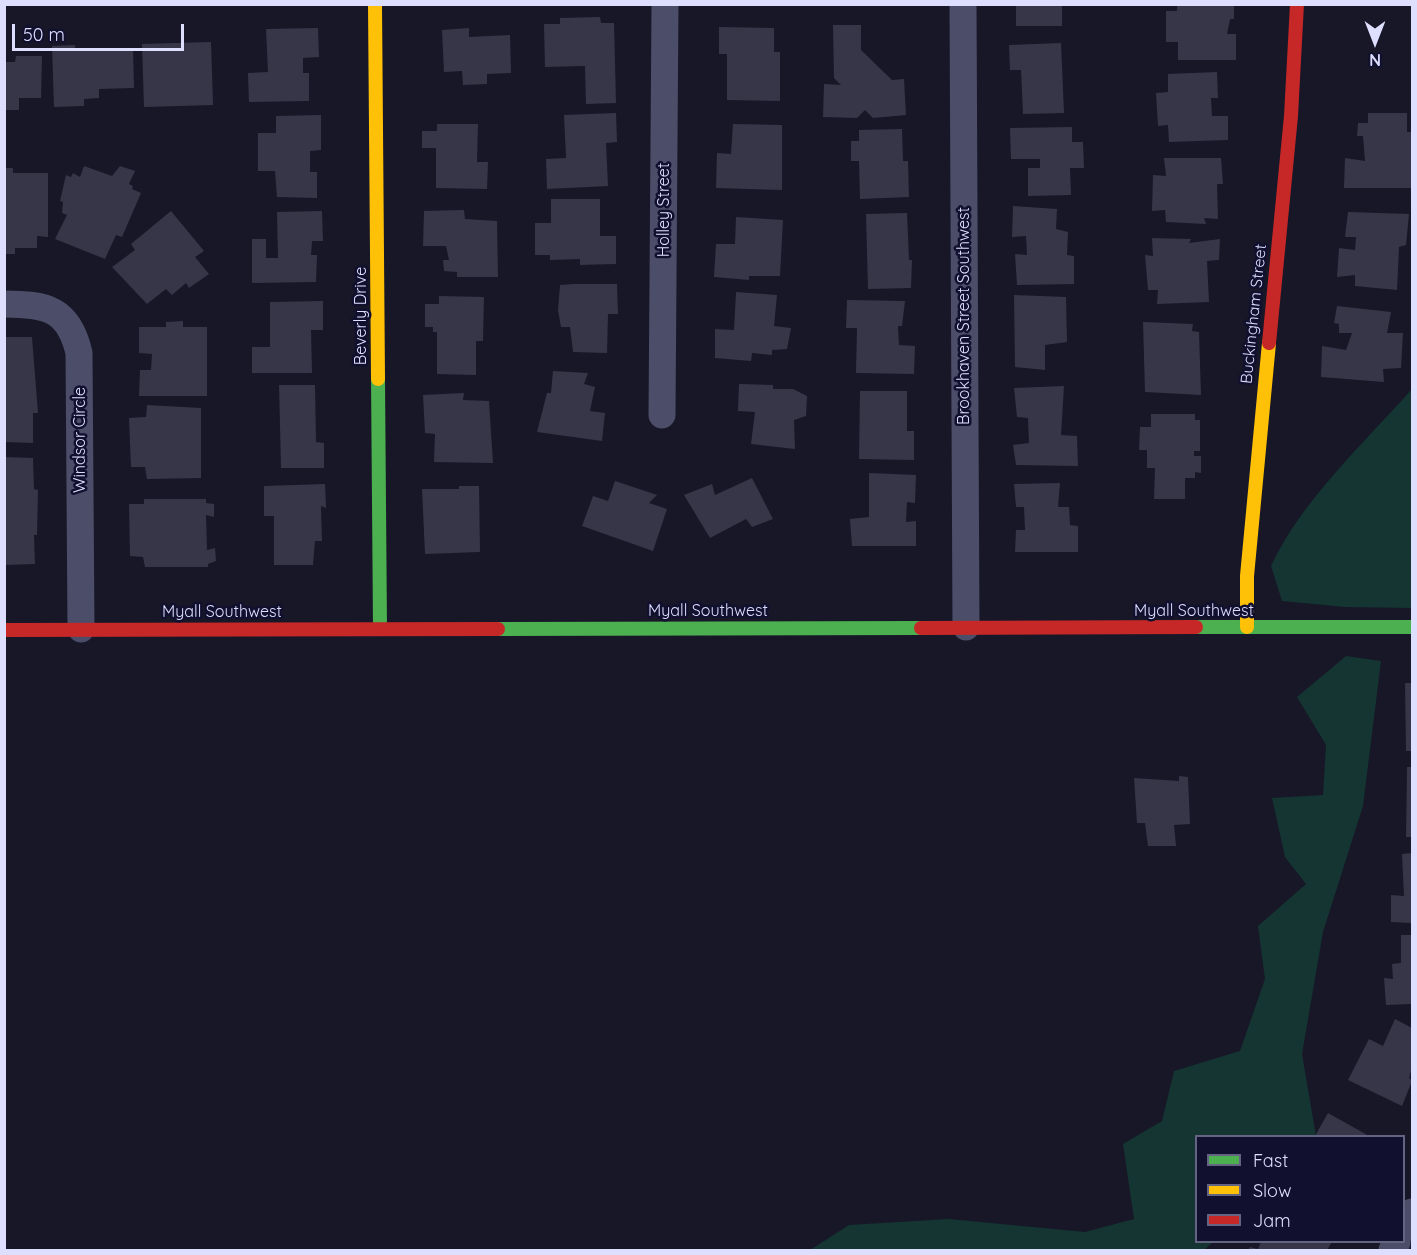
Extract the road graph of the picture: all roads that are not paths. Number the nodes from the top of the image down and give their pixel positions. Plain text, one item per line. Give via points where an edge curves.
1 (375, 4) edge
2 (665, 4) edge
3 (963, 4) edge
4 (1297, 4) edge
5 (4, 304) edge
6 (662, 415) dead end
7 (966, 627) junction
8 (1247, 627) junction
9 (1413, 627) edge
10 (380, 628) junction
11 (81, 629) junction
12 (4, 630) edge
13 (1413, 1212) edge
14 (1405, 1227) edge

1 - 10 street, Beverly Drive
2 - 6 street, Holley Street
3 - 7 street, Brookhaven Street Southwest
4 - 8 street, Buckingham Street via 1291,116 1247,576
5 - 11 street, Windsor Circle via 52,310 71,326 80,353
7 - 8 street, Myall Southwest
7 - 10 street, Myall Southwest
8 - 9 street, Myall Southwest
10 - 11 street, Myall Southwest
11 - 12 street, Myall Southwest
13 - 14 street

